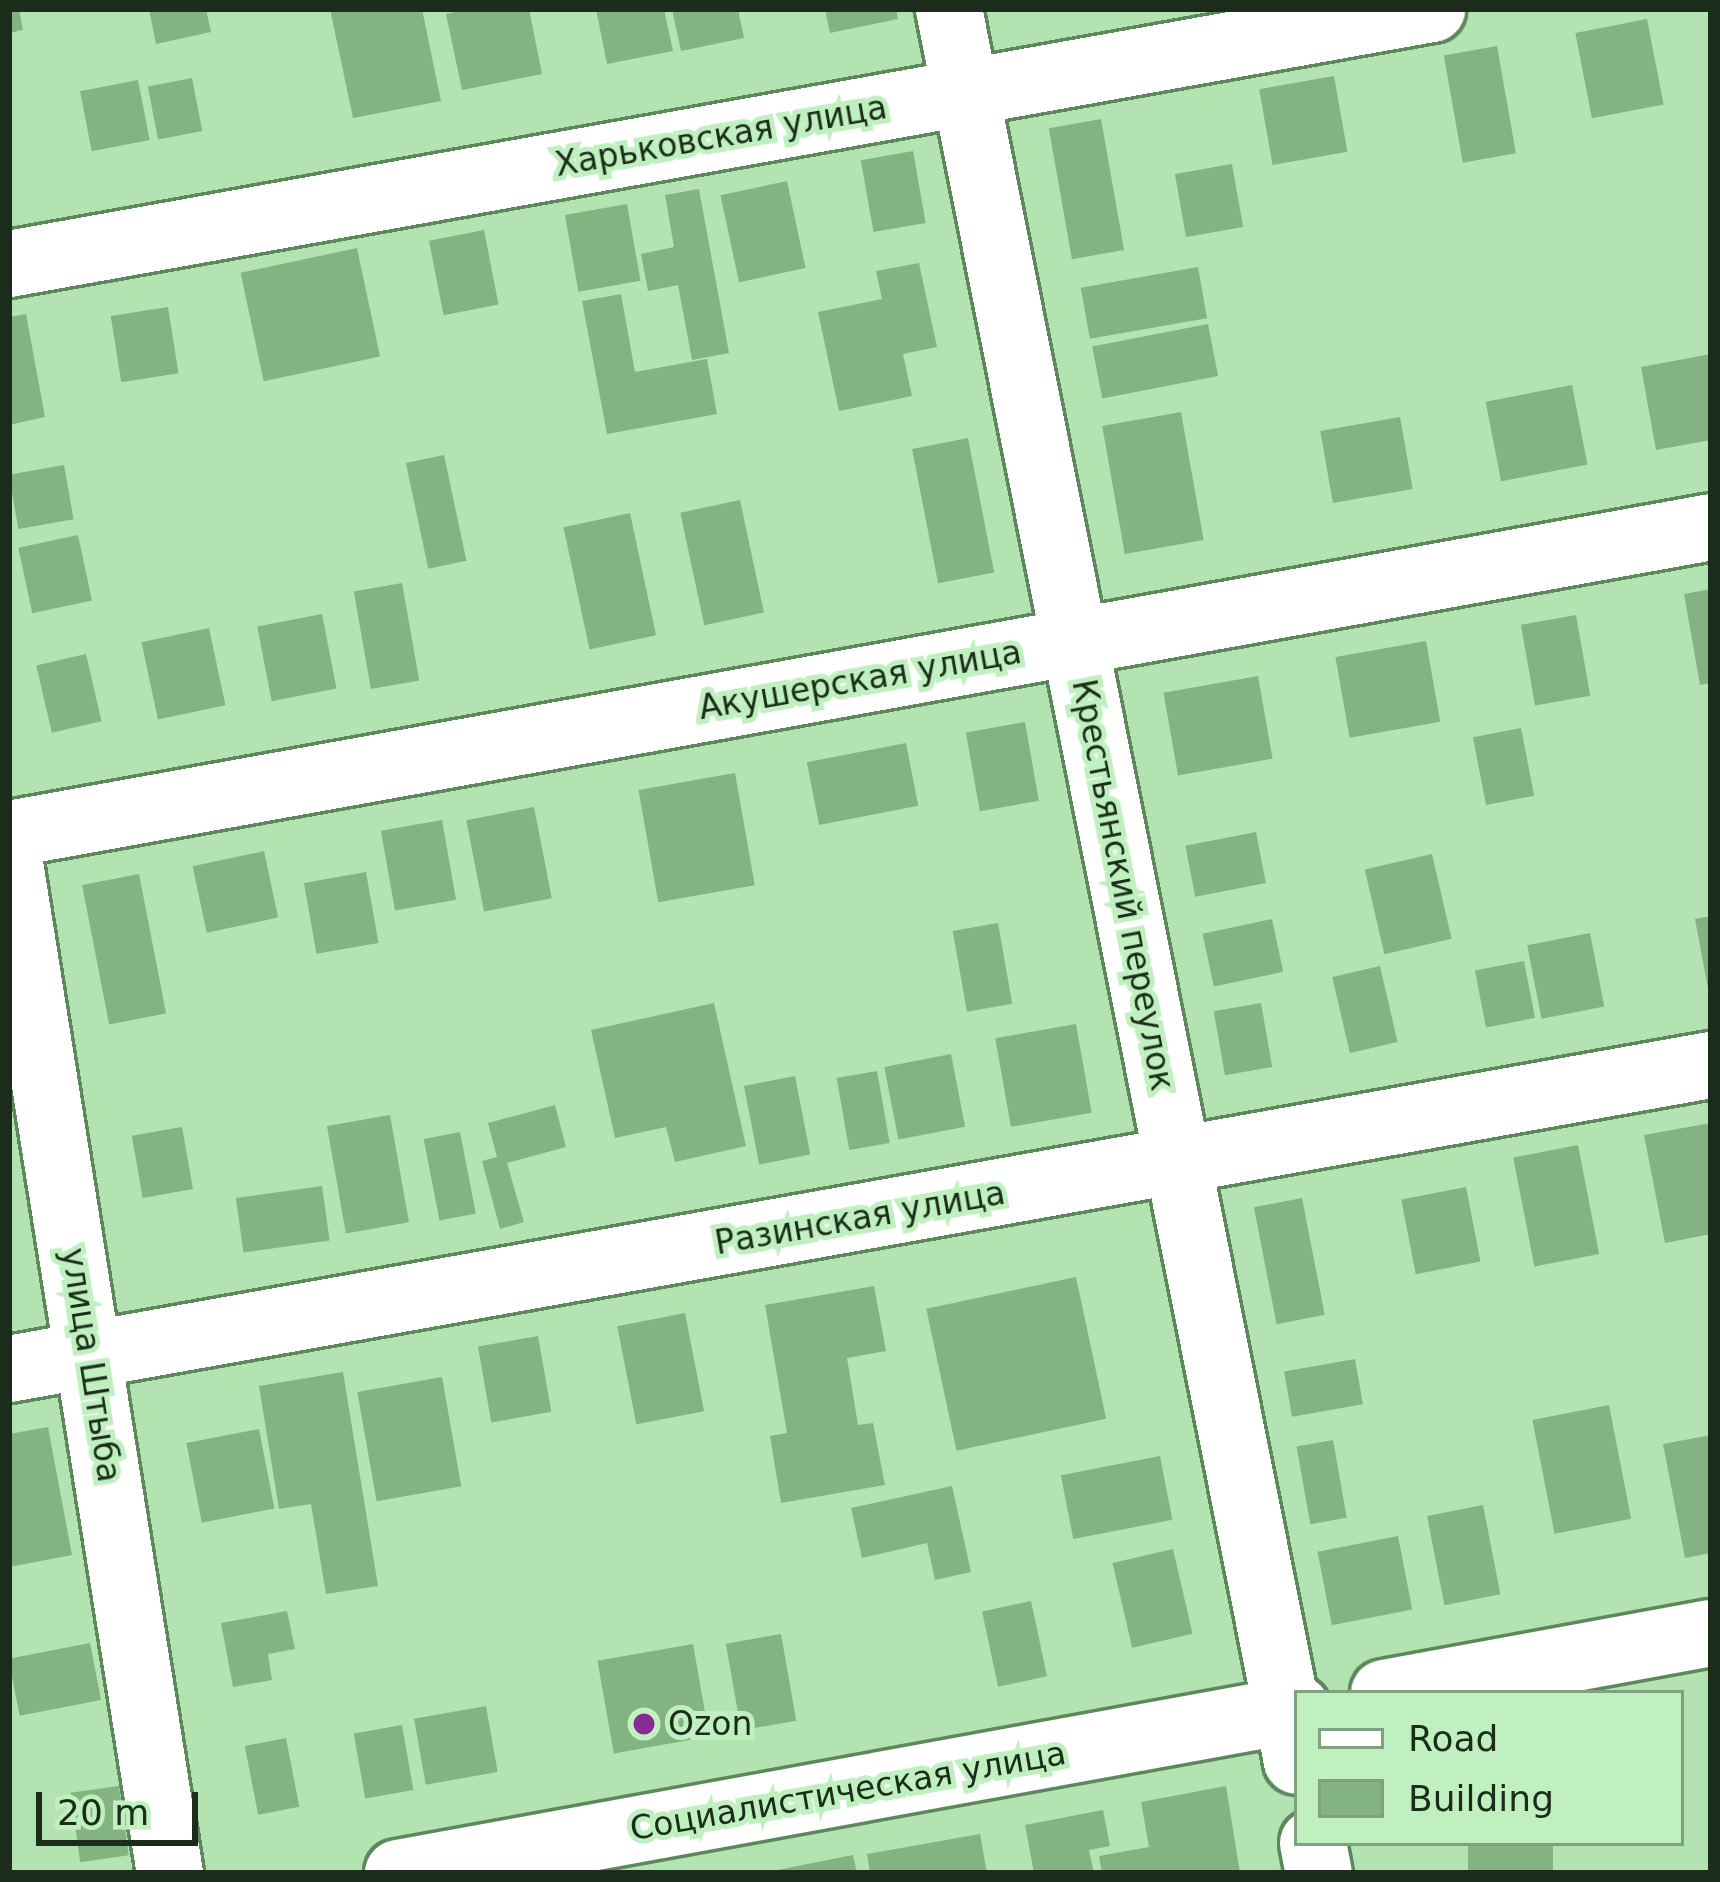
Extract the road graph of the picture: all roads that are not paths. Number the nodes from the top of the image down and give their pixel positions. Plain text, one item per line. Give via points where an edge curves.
1 (949, 9) edge
2 (1432, 9) edge
3 (965, 92) junction
4 (9, 264) edge
5 (1711, 527) edge
6 (1075, 642) junction
7 (9, 834) edge
8 (9, 857) edge
9 (1711, 1065) edge
10 (1178, 1161) junction
11 (90, 1355) junction
12 (9, 1370) edge
13 (1711, 1633) edge
14 (1400, 1690) edge
15 (1294, 1727) edge
16 (170, 1873) edge
17 (398, 1873) edge

1 - 3 street, Крестьянский переулок
2 - 3 street, Харьковская улица
3 - 4 street, Харьковская улица
3 - 6 street, Крестьянский переулок
5 - 6 street, Акушерская улица
6 - 7 street, Акушерская улица
6 - 10 street, Крестьянский переулок
8 - 11 street, улица Штыба
9 - 10 street, Разинская улица
10 - 11 street, Разинская улица
10 - 15 street, Крестьянский переулок
11 - 12 street, Разинская улица
11 - 16 street, улица Штыба
13 - 14 street
15 - 17 street, Социалистическая улица

